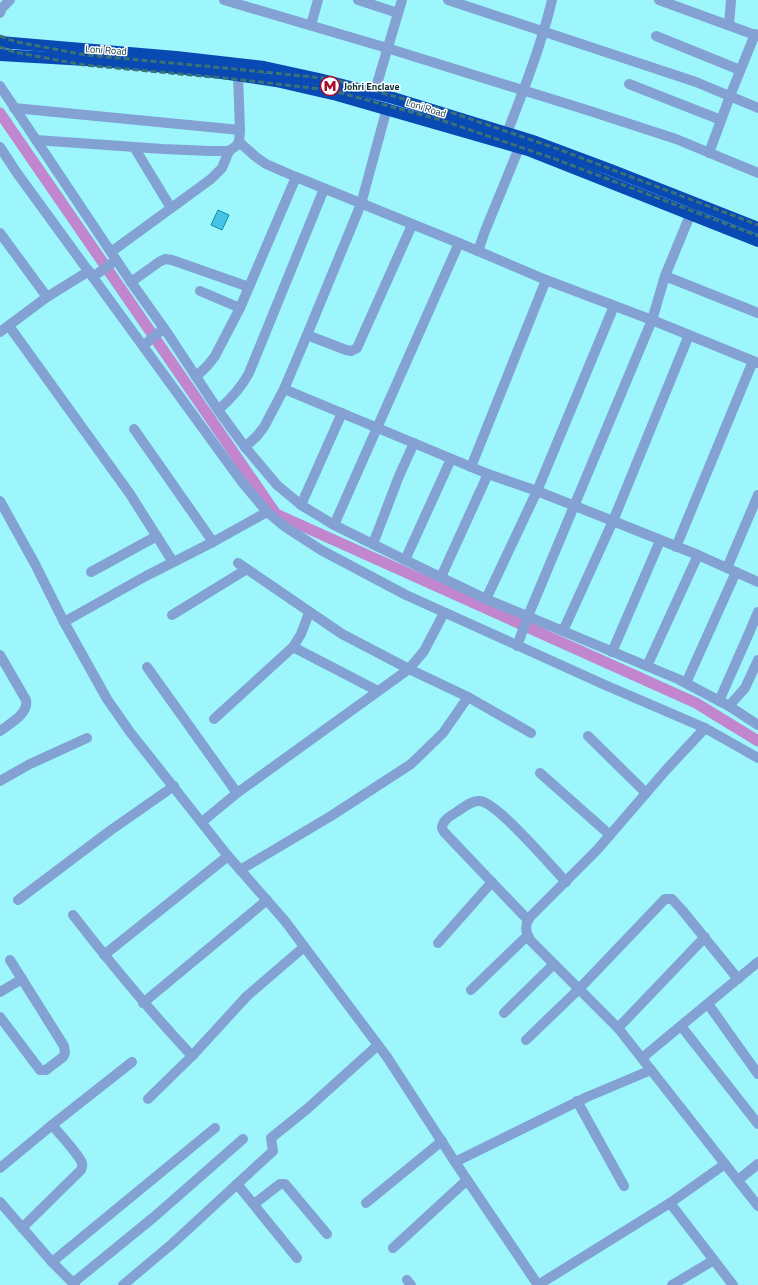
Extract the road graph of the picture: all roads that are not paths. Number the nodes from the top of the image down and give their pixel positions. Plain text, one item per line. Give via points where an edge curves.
1 (10, 0) edge
2 (224, 0) edge
3 (318, 0) edge
4 (358, 0) edge
5 (402, 0) edge
6 (448, 0) edge
7 (552, 0) edge
8 (659, 0) edge
9 (731, 0) edge
10 (1, 9) edge
11 (398, 13) junction
12 (311, 25) junction
13 (729, 25) junction
14 (544, 32) junction
15 (756, 35) edge
16 (656, 36) dead end
17 (0, 42) edge
18 (388, 48) junction
19 (87, 55) junction
20 (0, 56) edge
21 (740, 70) junction
22 (238, 75) junction
23 (629, 84) dead end
24 (0, 86) edge
25 (524, 90) junction
26 (374, 94) junction
27 (730, 96) junction
28 (14, 108) junction
29 (387, 108) junction
30 (758, 108) edge
31 (721, 120) junction
32 (240, 130) junction
33 (507, 133) junction
34 (36, 140) junction
35 (239, 142) junction
36 (0, 147) edge
37 (134, 147) junction
38 (518, 148) junction
39 (229, 151) junction
40 (709, 153) junction
41 (758, 173) edge
42 (296, 177) junction
43 (324, 189) junction
44 (696, 203) junction
45 (361, 204) junction
46 (171, 208) junction
47 (690, 214) junction
48 (412, 225) junction
49 (758, 228) edge
50 (0, 233) edge
51 (758, 241) edge
52 (459, 243) junction
53 (478, 251) junction
54 (110, 262) junction
55 (91, 274) junction
56 (664, 276) junction
57 (546, 280) junction
58 (131, 282) junction
59 (249, 287) junction
60 (200, 291) dead end
61 (48, 297) junction
62 (614, 306) junction
63 (240, 308) junction
64 (758, 313) edge
65 (652, 320) junction
66 (9, 326) junction
67 (0, 332) edge
68 (307, 335) junction
69 (689, 335) junction
70 (154, 337) junction
71 (756, 362) edge
72 (196, 377) junction
73 (284, 389) junction
74 (218, 410) junction
75 (342, 413) junction
76 (378, 428) junction
77 (134, 429) dead end
78 (414, 443) junction
79 (245, 447) junction
80 (451, 459) junction
81 (471, 467) junction
82 (488, 474) junction
83 (537, 491) junction
84 (758, 495) edge
85 (0, 501) edge
86 (302, 505) junction
87 (574, 506) junction
88 (267, 512) junction
89 (613, 521) junction
90 (334, 525) junction
91 (157, 536) junction
92 (660, 541) junction
93 (213, 542) junction
94 (373, 544) junction
95 (676, 547) junction
96 (698, 555) junction
97 (405, 560) junction
98 (173, 562) junction
99 (238, 563) dead end
100 (247, 569) junction
101 (732, 570) junction
102 (91, 572) dead end
103 (440, 577) junction
104 (758, 582) edge
105 (486, 598) junction
106 (444, 612) junction
107 (758, 612) edge
108 (309, 613) junction
109 (172, 615) dead end
110 (526, 621) junction
111 (64, 622) junction
112 (563, 631) junction
113 (519, 641) junction
114 (293, 648) junction
115 (612, 652) junction
116 (0, 655) edge
117 (758, 660) edge
118 (647, 666) junction
119 (146, 667) dead end
120 (409, 669) junction
121 (686, 683) junction
122 (378, 691) junction
123 (468, 697) junction
124 (719, 701) junction
125 (729, 706) junction
126 (214, 719) dead end
127 (758, 725) edge
128 (705, 728) junction
129 (0, 731) edge
130 (531, 733) dead end
131 (588, 736) dead end
132 (87, 738) dead end
133 (758, 758) edge
134 (540, 773) dead end
135 (0, 781) edge
136 (174, 786) junction
137 (237, 793) junction
138 (646, 793) junction
139 (202, 822) junction
140 (610, 835) junction
141 (228, 856) junction
142 (240, 870) junction
143 (492, 882) junction
144 (566, 882) junction
145 (18, 900) dead end
146 (267, 900) junction
147 (73, 915) dead end
148 (528, 920) junction
149 (527, 936) junction
150 (705, 937) junction
151 (438, 942) dead end
152 (304, 947) junction
153 (104, 955) junction
154 (10, 960) dead end
155 (758, 962) edge
156 (554, 964) junction
157 (22, 979) junction
158 (738, 979) junction
159 (579, 989) junction
160 (471, 990) dead end
161 (0, 992) edge
162 (143, 1003) junction
163 (708, 1004) junction
164 (504, 1013) dead end
165 (0, 1017) edge
166 (681, 1026) junction
167 (618, 1028) junction
168 (526, 1040) dead end
169 (378, 1045) junction
170 (192, 1056) junction
171 (642, 1058) junction
172 (132, 1062) dead end
173 (651, 1070) junction
174 (758, 1074) edge
175 (148, 1100) dead end
176 (577, 1101) junction
177 (758, 1124) edge
178 (52, 1125) junction
179 (215, 1128) dead end
180 (243, 1139) dead end
181 (442, 1141) junction
182 (455, 1162) junction
183 (725, 1164) junction
184 (758, 1164) edge
185 (0, 1168) edge
186 (467, 1180) junction
187 (738, 1180) junction
188 (237, 1184) junction
189 (624, 1186) dead end
190 (0, 1202) edge
191 (366, 1203) dead end
192 (670, 1203) junction
193 (254, 1204) junction
194 (758, 1206) edge
195 (22, 1228) junction
196 (327, 1234) dead end
197 (393, 1248) dead end
198 (297, 1258) dead end
199 (714, 1260) junction
200 (52, 1262) junction
201 (74, 1284) edge
202 (122, 1285) edge
203 (538, 1285) edge
204 (672, 1285) edge
205 (733, 1285) edge

1 - 10 street
2 - 12 street
3 - 12 street
4 - 11 street
5 - 11 street
6 - 14 street
7 - 14 street
8 - 13 street
9 - 13 street
11 - 18 street
12 - 18 street
13 - 15 street
14 - 25 street
14 - 27 street via 696,82
15 - 21 street
16 - 21 street
17 - 19 highway, Loni Road
18 - 25 street
18 - 26 street
19 - 20 highway, Loni Road
19 - 22 highway, Loni Road
19 - 26 highway, Loni Road via 176,57 264,67
21 - 27 street
22 - 29 highway, Loni Road via 284,82
22 - 32 street
23 - 31 street
24 - 28 street
25 - 33 street
25 - 40 street via 676,139
26 - 33 highway, Loni Road
27 - 30 street
27 - 31 street
28 - 32 street
28 - 34 street
29 - 38 highway, Loni Road
29 - 45 street
31 - 40 street
32 - 35 street
33 - 44 highway, Loni Road
34 - 37 street
34 - 54 street
35 - 39 street
35 - 42 street via 266,164
36 - 55 street
37 - 39 street
37 - 46 street
38 - 47 highway, Loni Road
38 - 53 street
39 - 46 street via 217,174
40 - 41 street
42 - 43 street
42 - 59 street
43 - 45 street
43 - 74 street via 249,374 240,389
44 - 47 street
44 - 49 highway, Loni Road
45 - 48 street
45 - 68 street
46 - 54 street
47 - 51 highway, Loni Road
47 - 56 street
48 - 52 street
48 - 68 street via 357,348 346,350
50 - 61 street
52 - 53 street
52 - 76 street
53 - 57 street
54 - 55 street
54 - 58 street
55 - 61 street
55 - 70 street
56 - 64 street
56 - 65 street
57 - 62 street
57 - 81 street
58 - 59 street via 159,262 172,260
58 - 70 street
59 - 63 street
60 - 63 street
61 - 66 street
62 - 65 street
62 - 83 street
63 - 72 street via 215,356
65 - 69 street
65 - 87 street
66 - 67 street
66 - 91 street via 130,494
68 - 73 street
69 - 71 street
69 - 89 street
70 - 72 street
70 - 88 street via 242,482
71 - 95 street
72 - 74 street
73 - 75 street
73 - 79 street via 264,427
74 - 79 street
75 - 76 street
75 - 86 street
76 - 78 street
76 - 90 street
77 - 93 street
78 - 80 street
78 - 94 street
79 - 86 street via 277,486
80 - 81 street
80 - 97 street
81 - 82 street
82 - 83 street
82 - 103 street
83 - 87 street
83 - 105 street
84 - 101 street
85 - 111 street
86 - 90 street
87 - 89 street
87 - 110 street
88 - 93 street
88 - 106 street via 321,550
89 - 92 street
89 - 112 street
90 - 94 street
91 - 98 street
91 - 102 street
92 - 95 street
92 - 115 street
93 - 98 street
94 - 97 street
95 - 96 street
96 - 101 street
96 - 118 street
97 - 103 street
98 - 111 street
99 - 100 street
100 - 108 street
100 - 109 street
101 - 104 street
101 - 121 street
103 - 105 street
105 - 110 street
106 - 113 street
106 - 120 street via 424,651
107 - 124 street
108 - 114 street
108 - 120 street via 342,634
110 - 112 street
110 - 113 street
111 - 136 street via 130,732
112 - 115 street
113 - 128 street
114 - 122 street
114 - 126 street
115 - 118 street
116 - 129 street via 27,704 24,712
117 - 125 street via 745,688
118 - 121 street
119 - 137 street
120 - 122 street
120 - 123 street
121 - 124 street
122 - 137 street
123 - 130 street
123 - 142 street via 443,733 411,764 331,816
124 - 125 street
125 - 127 street
128 - 133 street
128 - 138 street
131 - 138 street
132 - 135 street
134 - 140 street
136 - 139 street
136 - 145 street
137 - 139 street
138 - 140 street
139 - 141 street
140 - 144 street
141 - 142 street
141 - 153 street
142 - 146 street
143 - 144 street via 442,828 445,820 477,801 485,802 512,823
143 - 148 street
143 - 151 street
144 - 148 street
146 - 152 street
146 - 162 street
147 - 153 street
148 - 149 street
149 - 156 street
149 - 160 street
150 - 158 street
150 - 159 street via 674,901 665,899
150 - 167 street
152 - 169 street
152 - 170 street via 247,996
153 - 162 street
154 - 157 street
155 - 158 street
156 - 159 street
156 - 164 street
157 - 161 street
157 - 165 street via 64,1046 63,1057 46,1070 40,1070
158 - 163 street
159 - 167 street
159 - 168 street
162 - 170 street
163 - 166 street
163 - 174 street
166 - 171 street
166 - 177 street
167 - 171 street
169 - 181 street
169 - 188 street via 271,1138 273,1151
170 - 175 street
171 - 173 street
172 - 178 street
173 - 176 street
173 - 183 street
176 - 182 street
176 - 189 street
178 - 185 street
178 - 195 street via 83,1166
179 - 200 street
180 - 201 street
181 - 182 street
181 - 191 street
182 - 186 street
183 - 187 street
183 - 192 street
184 - 187 street
186 - 197 street
186 - 203 street
187 - 194 street
188 - 193 street
188 - 202 street via 172,1244
190 - 195 street
192 - 199 street
192 - 203 street
193 - 196 street via 280,1184 285,1184
193 - 198 street
195 - 200 street
199 - 204 street
199 - 205 street
200 - 201 street

